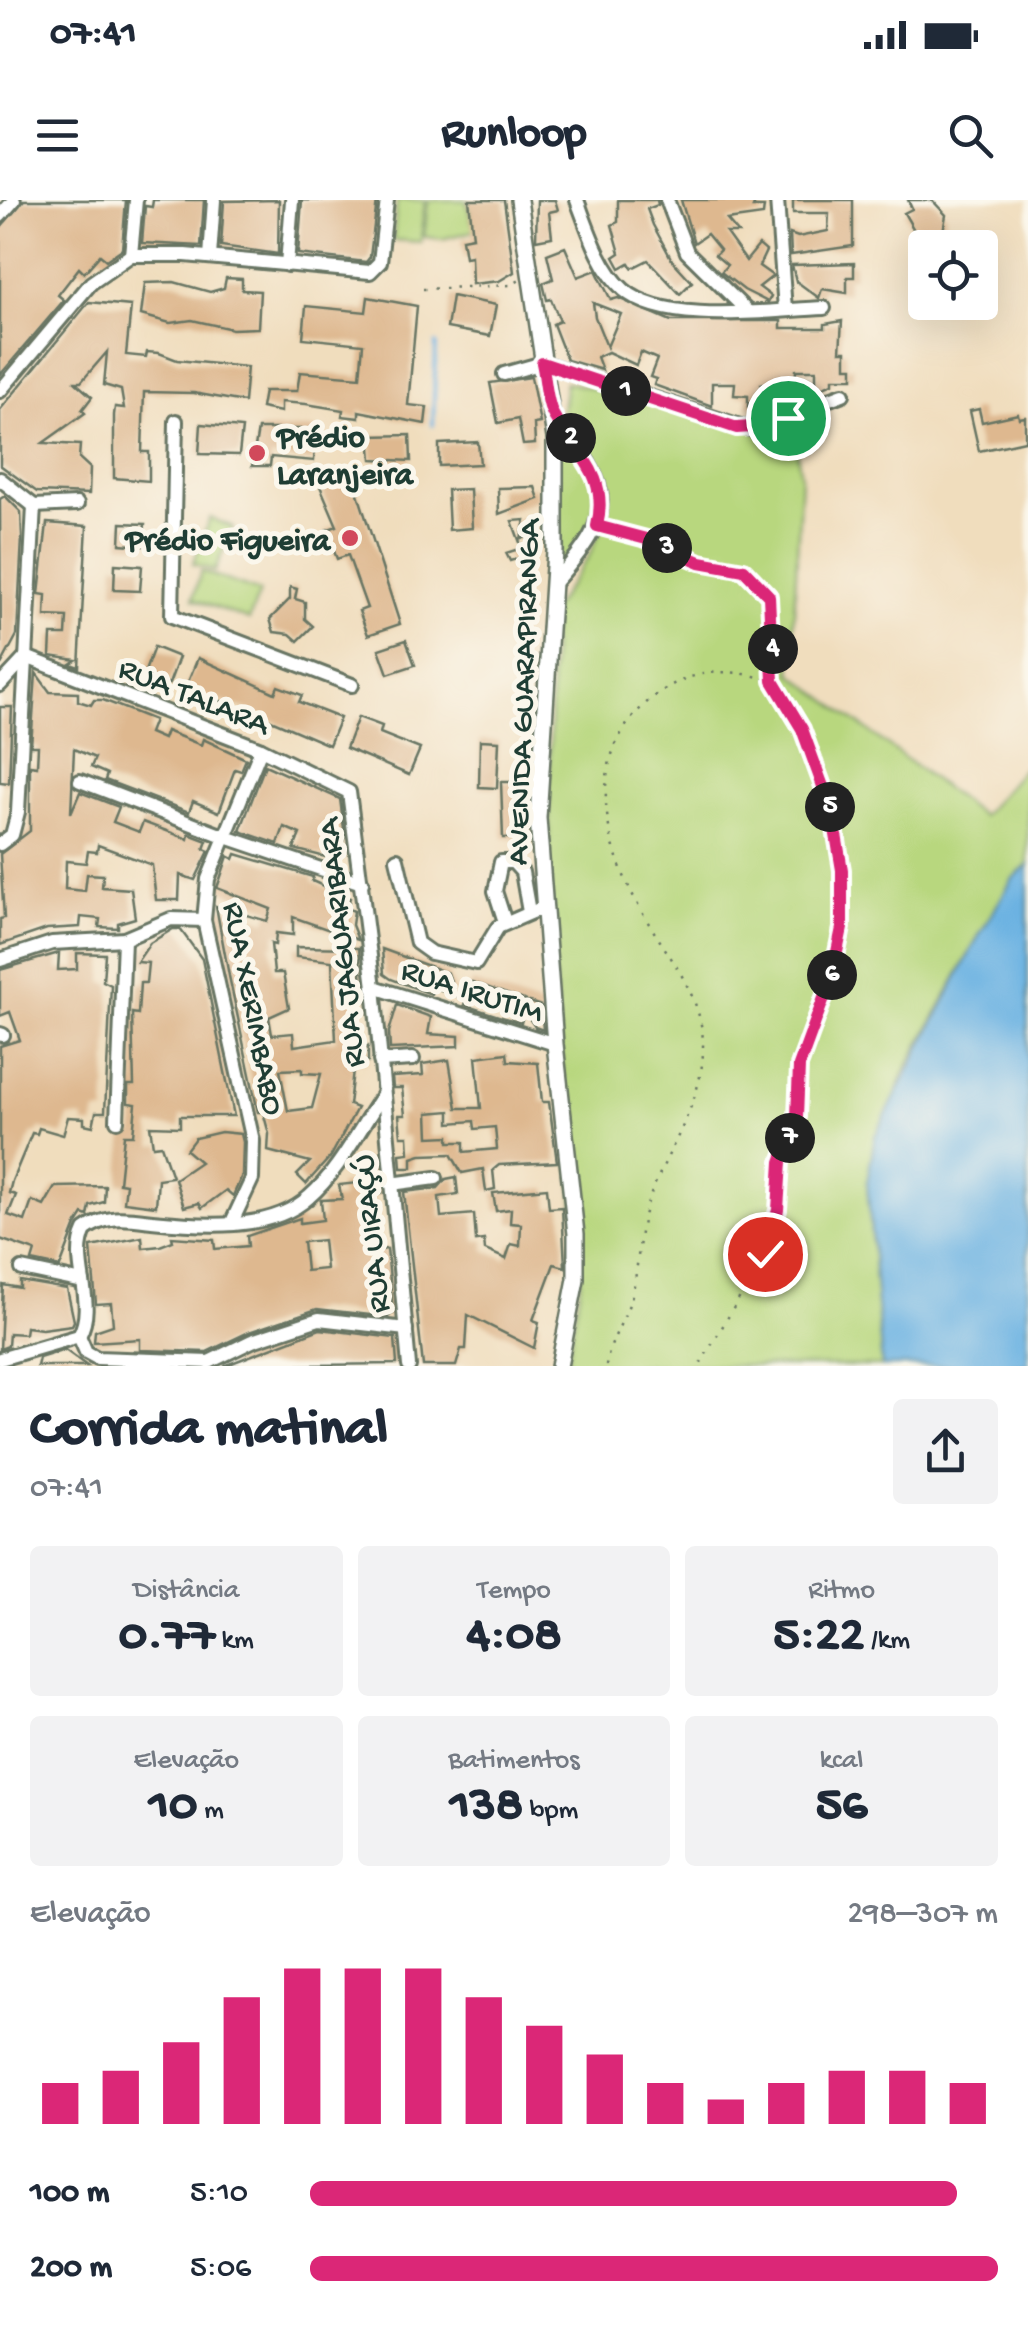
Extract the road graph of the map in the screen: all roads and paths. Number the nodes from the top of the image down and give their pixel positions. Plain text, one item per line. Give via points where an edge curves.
1 (14, 200) edge
2 (136, 200) edge
3 (214, 200) edge
4 (292, 200) edge
5 (387, 200) edge
6 (519, 200) edge
7 (577, 200) edge
8 (667, 200) edge
9 (777, 200) edge
10 (0, 216) edge
11 (131, 255) junction
12 (210, 258) junction
13 (287, 266) junction
14 (527, 276) junction
15 (423, 289) dead end
16 (824, 308) dead end
17 (785, 310) junction
18 (747, 311) junction
19 (542, 363) junction
20 (504, 374) dead end
21 (0, 391) edge
22 (843, 394) dead end
23 (552, 415) junction
24 (176, 421) dead end
25 (0, 479) edge
26 (76, 504) dead end
27 (34, 506) junction
28 (597, 526) junction
29 (553, 584) junction
30 (26, 657) junction
31 (773, 681) junction
32 (0, 684) edge
33 (352, 685) dead end
34 (261, 749) junction
35 (80, 781) dead end
36 (344, 786) joint
37 (226, 837) junction
38 (0, 844) edge
39 (397, 859) dead end
40 (362, 882) junction
41 (536, 910) junction
42 (204, 920) junction
43 (505, 922) junction
44 (124, 939) junction
45 (0, 960) edge
46 (374, 987) junction
47 (555, 1044) junction
48 (413, 1059) dead end
49 (380, 1061) junction
50 (382, 1096) junction
51 (117, 1120) dead end
52 (436, 1178) dead end
53 (391, 1184) junction
54 (232, 1222) junction
55 (22, 1269) dead end
56 (82, 1282) junction
57 (406, 1329) junction
58 (80, 1336) junction
59 (0, 1359) edge
60 (22, 1360) edge
61 (209, 1364) edge
62 (408, 1366) edge
63 (559, 1366) edge
64 (606, 1366) edge
65 (699, 1366) edge

1 - 10 street
2 - 11 street
3 - 12 street
4 - 13 street
5 - 13 street via 380,262 370,272
6 - 14 main road, AVENIDA GUARAPIRANGA
7 - 18 street via 610,274 624,290 681,312
8 - 18 street via 686,252
9 - 17 street
11 - 12 street
11 - 21 street via 91,282
12 - 13 street
14 - 15 path via 511,285
14 - 19 main road, AVENIDA GUARAPIRANGA
16 - 17 street
17 - 18 street
19 - 20 street
19 - 22 street via 737,428 765,426
19 - 23 main road, AVENIDA GUARAPIRANGA
23 - 28 street via 598,479
23 - 29 main road, AVENIDA GUARAPIRANGA
24 - 33 street via 172,616
25 - 27 street
26 - 27 street
27 - 30 street
28 - 29 street
28 - 31 path via 744,570 769,596
29 - 41 main road, AVENIDA GUARAPIRANGA
30 - 32 street
30 - 34 street, RUA TALARA
30 - 38 street via 17,823
31 - 64 path via 741,670 677,678 634,713 607,758 604,790 620,869 698,1005 704,1050 685,1124 648,1204 631,1297 610,1340
31 - 65 path via 802,729 832,811 842,928 799,1066 797,1117 781,1162 778,1210 765,1254
34 - 36 street, RUA TALARA
34 - 37 street, RUA XERIMBABO
35 - 37 street
36 - 40 street, RUA JAGUARIBARA via 352,800
37 - 40 street
37 - 42 street, RUA XERIMBABO via 208,880
39 - 43 street via 416,944 425,950 476,963
40 - 46 street, RUA JAGUARIBARA
41 - 43 street
41 - 43 street via 522,872 513,862 501,862 496,906
41 - 47 main road, AVENIDA GUARAPIRANGA
42 - 44 street via 154,923
42 - 54 street, RUA XERIMBABO via 253,1141 252,1179
44 - 45 street via 52,943
44 - 51 street
46 - 47 street, RUA IRUTIM
46 - 49 street, RUA JAGUARIBARA
47 - 63 main road, AVENIDA GUARAPIRANGA via 576,1234 576,1280
48 - 49 street
49 - 50 street, RUA JAGUARIBARA
50 - 53 street, RUA UIRAÇÚ
50 - 54 street via 312,1196 276,1216
52 - 53 street
53 - 57 street, RUA UIRAÇÚ
54 - 56 street via 131,1218 93,1224 79,1241
55 - 56 street
56 - 58 street via 86,1316
57 - 61 street via 319,1319 252,1340
57 - 62 street, RUA UIRAÇÚ
58 - 60 street
58 - 61 street via 86,1352 97,1358
59 - 60 street

